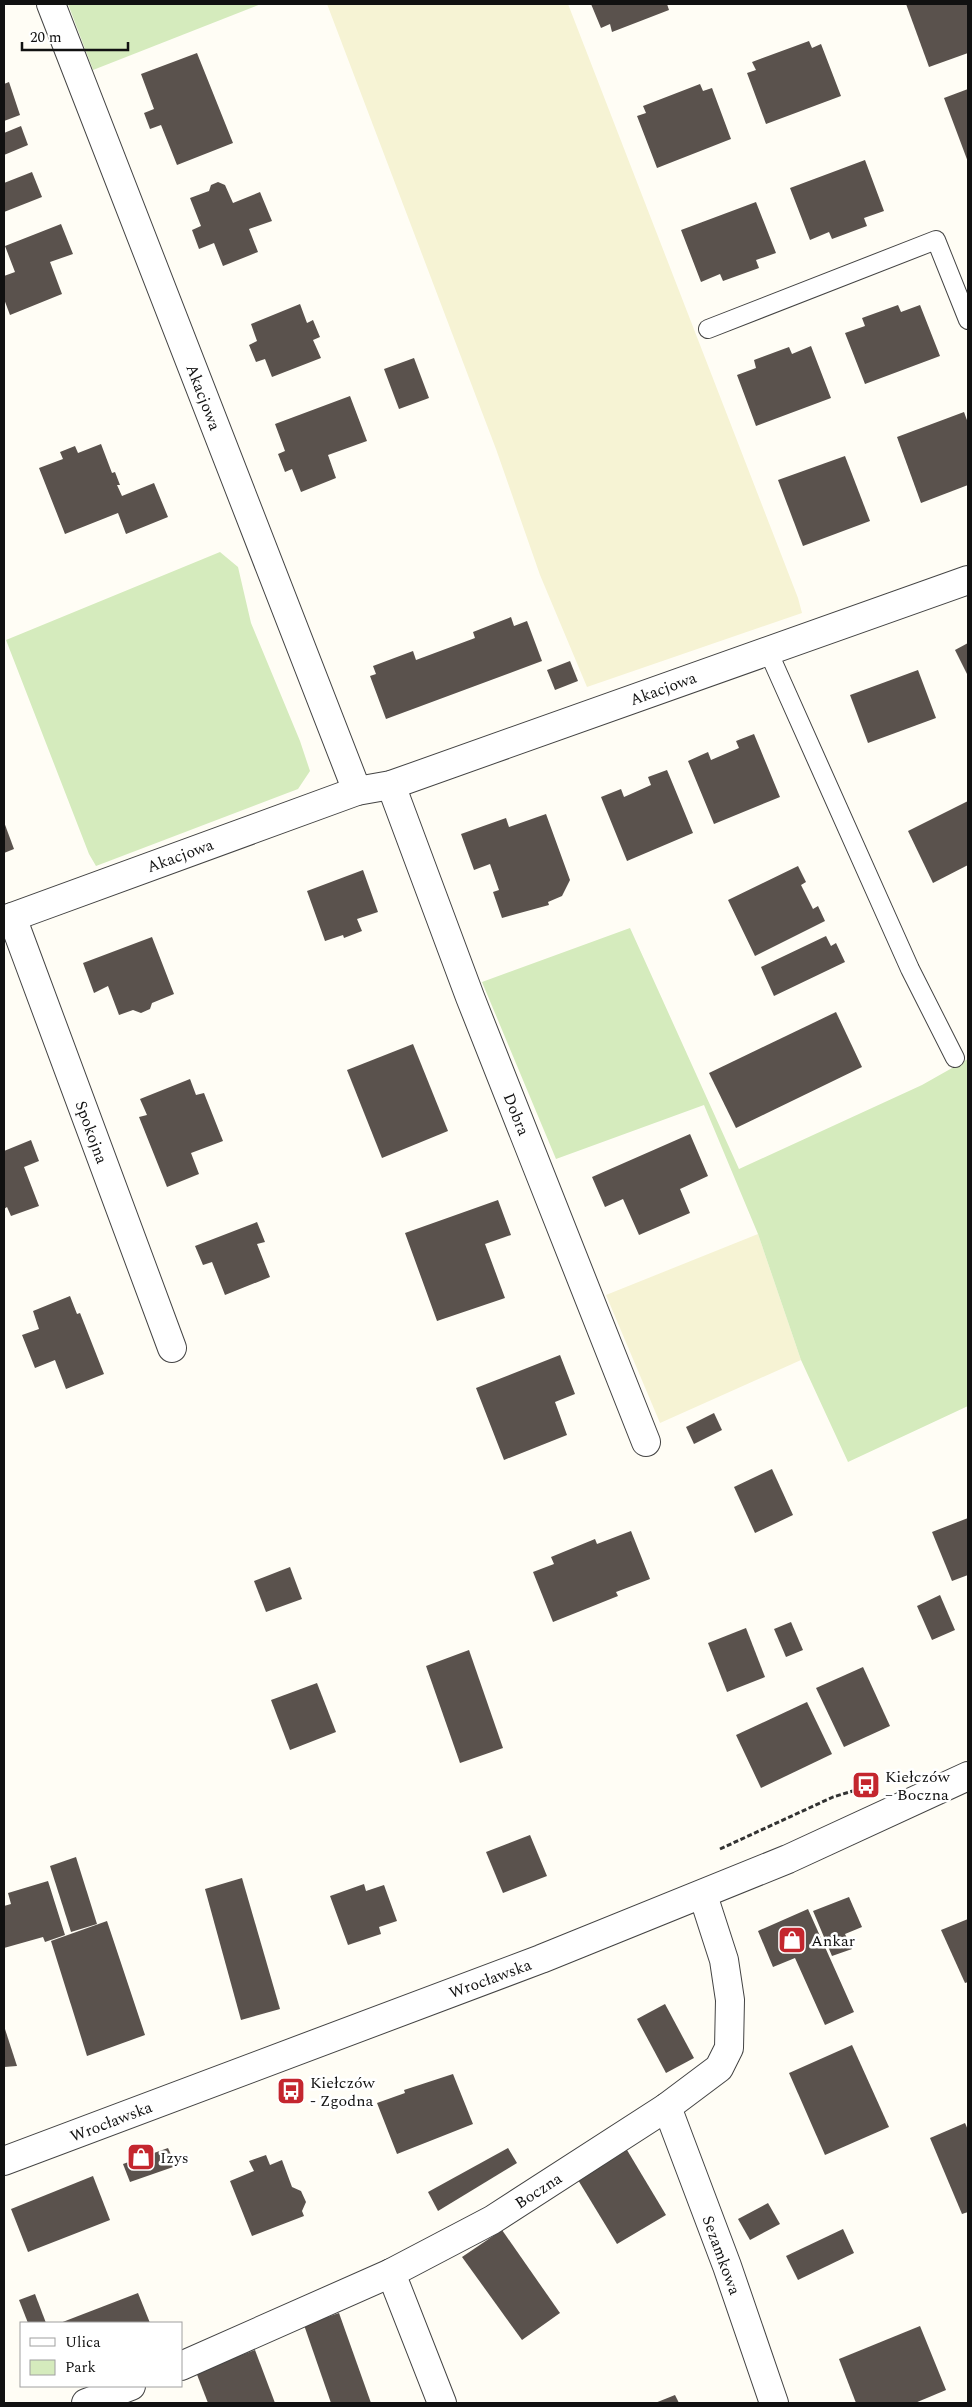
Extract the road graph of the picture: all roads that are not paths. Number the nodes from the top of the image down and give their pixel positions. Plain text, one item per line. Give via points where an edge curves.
1 (51, 4) edge
2 (968, 320) edge
3 (708, 329) dead end
4 (968, 580) edge
5 (768, 651) junction
6 (391, 785) junction
7 (357, 791) junction
8 (8, 918) edge
9 (955, 1058) dead end
10 (172, 1348) dead end
11 (646, 1442) dead end
12 (968, 1776) edge
13 (703, 1895) junction
14 (667, 2107) junction
15 (4, 2161) edge
16 (391, 2273) junction
17 (182, 2366) edge
18 (128, 2387) edge
19 (86, 2403) edge
20 (442, 2403) edge
21 (774, 2403) edge

1 - 7 street, Akacjowa
2 - 3 lane via 936,240
4 - 5 street, Akacjowa
5 - 6 street, Akacjowa
5 - 9 lane via 906,960
6 - 7 street, Akacjowa
6 - 11 street, Dobra via 474,1006
7 - 8 street, Akacjowa
8 - 10 street, Spokojna
12 - 13 street, Wrocławska
13 - 14 street, Boczna via 724,1960 730,2000 729,2048 720,2068
13 - 15 street, Wrocławska via 541,1960
14 - 16 street, Boczna via 492,2220
14 - 21 street, Sezamkowa
16 - 17 street, Boczna
16 - 20 street
18 - 19 street

